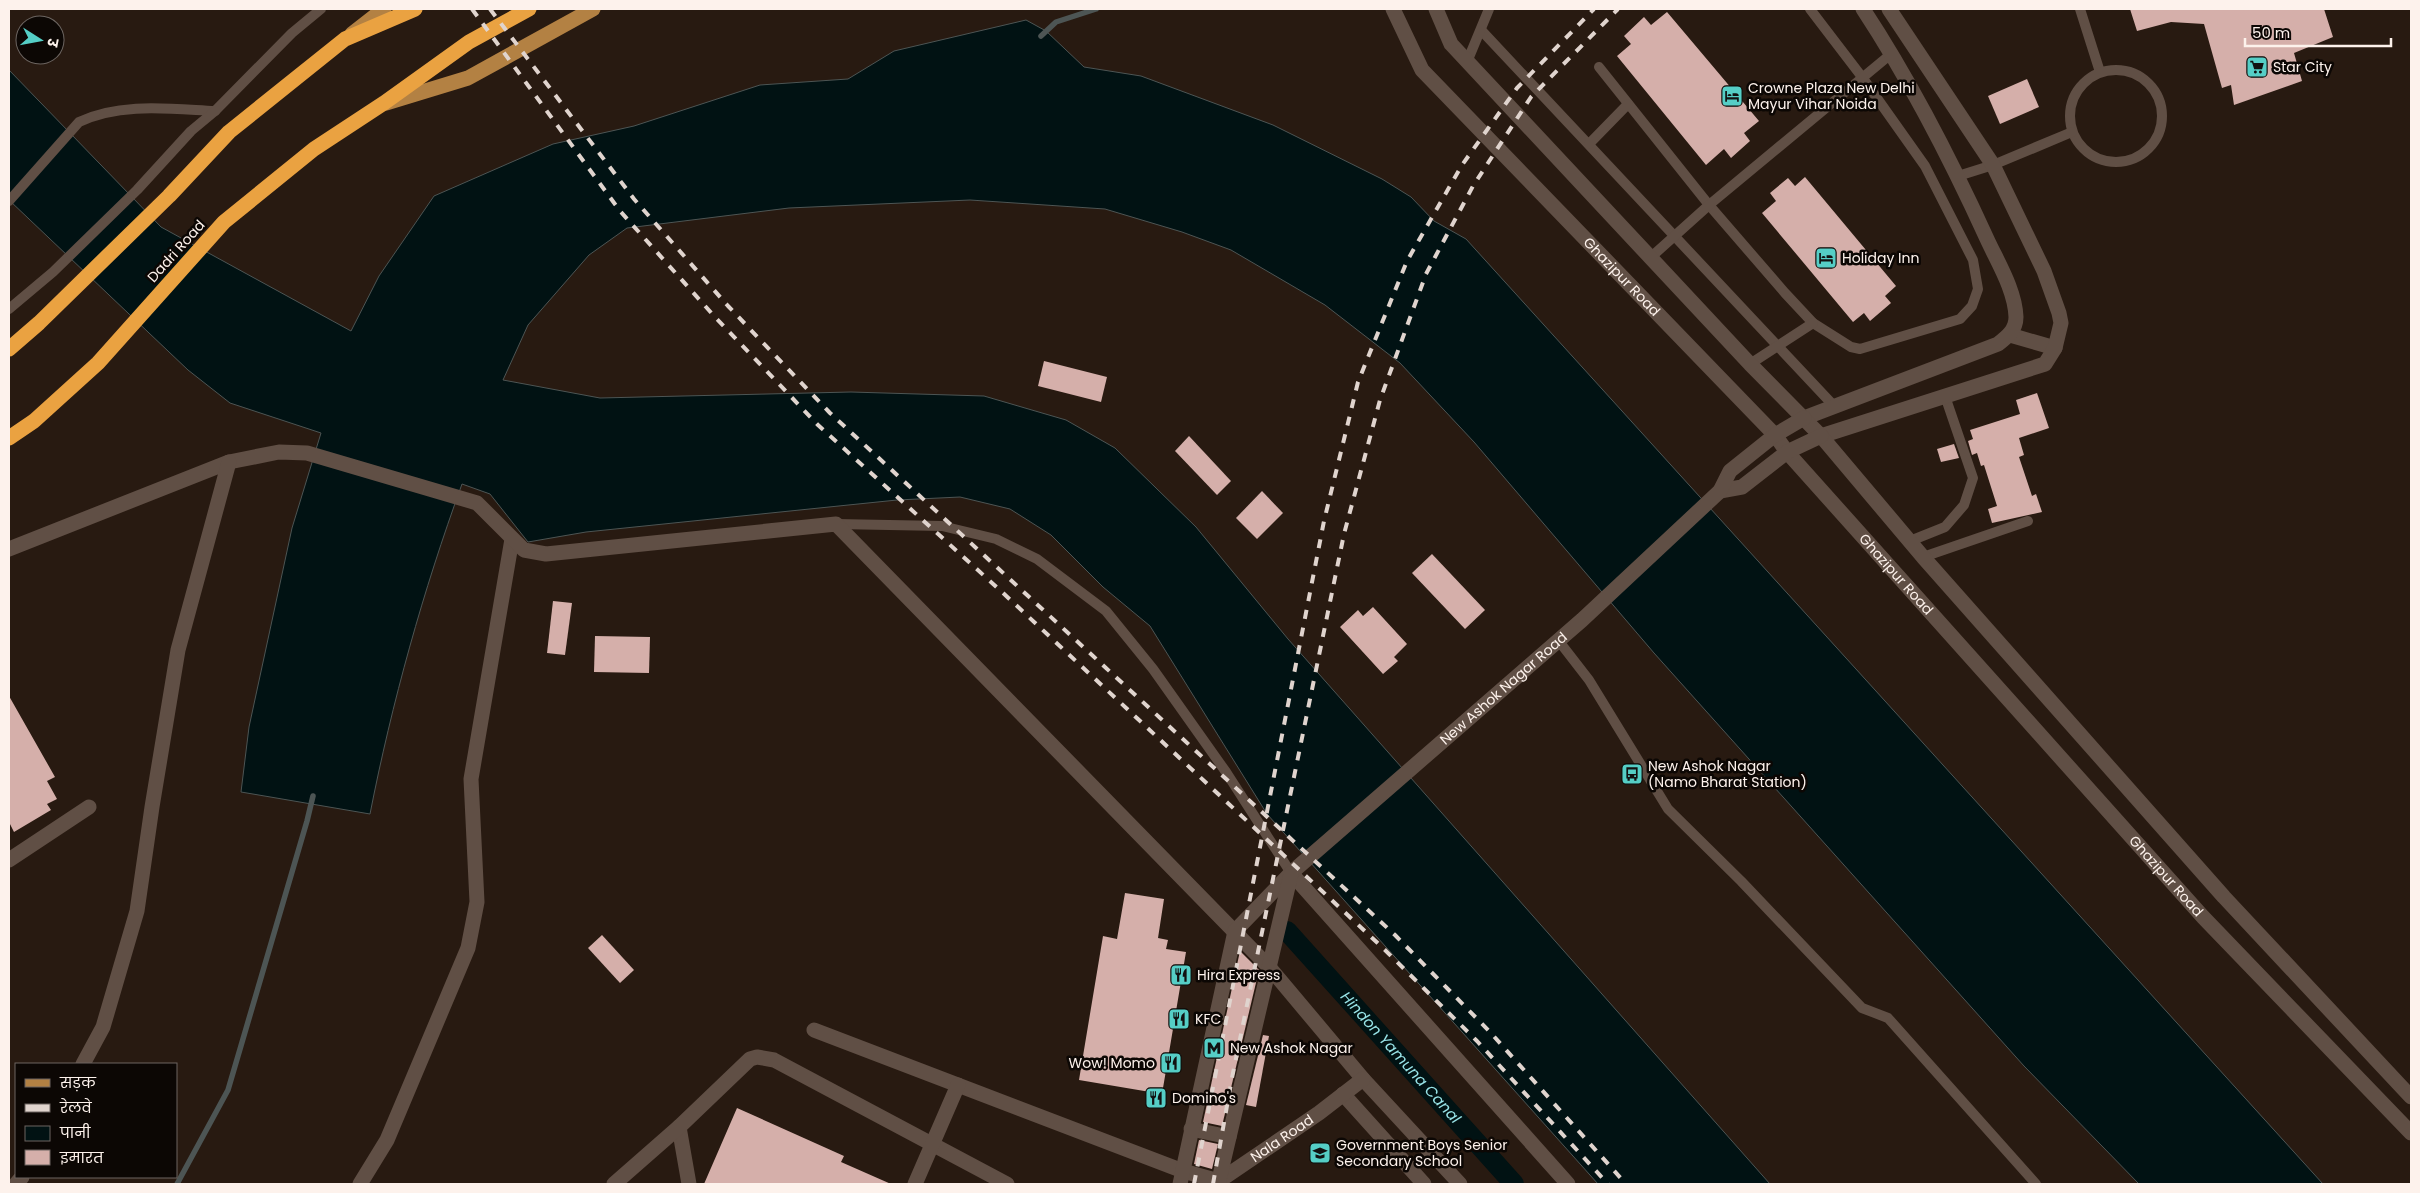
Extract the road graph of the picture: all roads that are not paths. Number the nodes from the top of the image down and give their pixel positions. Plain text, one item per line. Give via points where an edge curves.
1 (321, 9) edge
2 (384, 9) edge
3 (415, 9) edge
4 (529, 9) edge
5 (593, 9) edge
6 (1393, 9) edge
7 (1436, 9) edge
8 (1489, 9) edge
9 (1810, 9) edge
10 (1863, 9) edge
11 (1888, 9) edge
12 (2080, 9) edge
13 (1481, 30) junction
14 (346, 39) junction
15 (1891, 54) junction
16 (1467, 62) junction
17 (1599, 67) dead end
18 (2100, 72) junction
19 (1862, 77) junction
20 (384, 103) junction
21 (1628, 104) junction
22 (215, 111) junction
23 (2072, 132) junction
24 (1588, 144) junction
25 (1993, 165) junction
26 (1958, 176) junction
27 (9, 201) edge
28 (1709, 204) junction
29 (1674, 236) junction
30 (1650, 258) junction
31 (9, 309) edge
32 (1813, 323) junction
33 (2010, 335) junction
34 (1777, 346) junction
35 (2055, 348) junction
36 (9, 349) edge
37 (1750, 364) junction
38 (1945, 396) junction
39 (1834, 406) junction
40 (1804, 418) junction
41 (1821, 436) junction
42 (9, 438) edge
43 (1769, 440) junction
44 (1788, 452) junction
45 (229, 462) junction
46 (1720, 491) junction
47 (2028, 521) dead end
48 (836, 524) junction
49 (512, 539) junction
50 (1910, 542) junction
51 (9, 549) edge
52 (1923, 556) junction
53 (1558, 640) junction
54 (89, 807) dead end
55 (9, 860) edge
56 (1297, 868) junction
57 (1235, 931) junction
58 (1269, 967) junction
59 (814, 1030) dead end
60 (84, 1063) edge
61 (1363, 1079) junction
62 (958, 1086) junction
63 (1343, 1094) junction
64 (2411, 1096) edge
65 (680, 1126) junction
66 (1190, 1129) junction
67 (2411, 1133) edge
68 (1229, 1137) junction
69 (934, 1144) junction
70 (1181, 1178) edge
71 (1218, 1183) edge
72 (360, 1184) edge
73 (614, 1184) edge
74 (689, 1184) edge
75 (915, 1184) edge
76 (1007, 1184) edge
77 (1424, 1184) edge
78 (1460, 1184) edge
79 (1568, 1184) edge
80 (2036, 1184) edge

1 - 22 lane via 292,33
2 - 14 main road
3 - 14 highway
4 - 20 highway, Dadri Road via 469,42
5 - 20 main road via 468,78
6 - 43 street, Ghazipur Road via 1422,70
7 - 16 street via 1451,44
8 - 13 lane
9 - 19 lane
10 - 15 street
11 - 25 street
12 - 18 lane
13 - 16 lane
13 - 24 lane
14 - 36 highway via 229,132 169,196
15 - 19 lane
15 - 26 street
16 - 30 street
17 - 21 lane
18 - 23 lane via 2084,82 2073,96 2069,114
18 - 23 lane via 2118,69 2136,73 2150,84 2160,100 2163,118 2158,136 2148,151 2132,160 2114,163 2096,159 2081,148
19 - 28 lane
19 - 32 lane via 1925,166 1973,260 1978,288 1972,306 1960,319 1860,349 1851,347
20 - 42 highway, Dadri Road via 314,149 224,222 98,363 34,421
21 - 24 lane
21 - 28 lane
22 - 27 lane via 102,112 79,122
22 - 31 lane via 191,131 137,190 53,272
23 - 25 lane
24 - 29 lane
25 - 26 lane
25 - 35 street via 2044,271 2059,313 2060,332
26 - 33 street via 2010,288 2016,318
28 - 29 lane
28 - 32 lane
29 - 30 lane
29 - 34 lane
30 - 37 street
32 - 34 lane
33 - 35 street
33 - 39 street via 1998,344
34 - 37 lane
34 - 39 lane
35 - 38 street via 2045,364
37 - 40 street
38 - 41 street
38 - 50 lane via 1973,478 1964,505 1945,527
39 - 40 street
40 - 41 street
40 - 43 street
41 - 44 street
41 - 50 street
43 - 44 street, Ghazipur Road
43 - 46 street via 1730,471
44 - 46 street via 1742,487
44 - 67 street, Ghazipur Road via 2203,917
45 - 49 street via 279,452 307,453 477,503
45 - 51 street
45 - 60 street via 178,650 137,911 103,1027
46 - 53 street, New Ashok Nagar Road
47 - 52 lane
48 - 49 street via 546,554 524,550
48 - 56 lane via 942,526 996,539 1037,559 1106,611
48 - 57 street
49 - 72 street via 472,778 477,902 473,927 468,948 387,1140
50 - 52 street
52 - 64 street via 2224,897
53 - 56 street, New Ashok Nagar Road
53 - 80 lane via 1588,680 1668,809 1862,1008 1888,1018
54 - 55 street
56 - 57 street, New Ashok Nagar Road
56 - 58 street
56 - 79 street
57 - 58 street
57 - 66 street
58 - 61 street
58 - 68 street
59 - 62 street
61 - 63 street, Nala Road
61 - 78 street
62 - 69 street
62 - 70 street
63 - 71 street, Nala Road
63 - 77 street
65 - 69 street via 750,1059 766,1058
65 - 73 street
65 - 74 street
66 - 68 street
66 - 70 street
68 - 71 street
69 - 75 street
69 - 76 street
70 - 71 street

